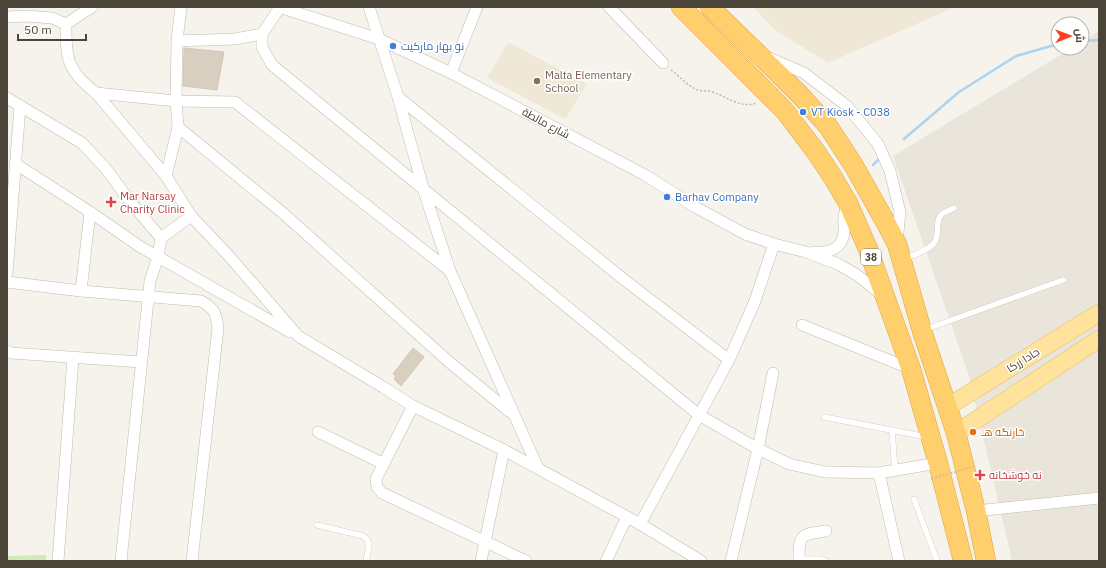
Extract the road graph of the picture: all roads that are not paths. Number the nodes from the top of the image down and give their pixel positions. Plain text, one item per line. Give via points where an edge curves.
1 (92, 7) edge
2 (180, 7) edge
3 (280, 7) edge
4 (369, 7) edge
5 (478, 7) edge
6 (609, 7) edge
7 (681, 7) edge
8 (710, 7) edge
9 (27, 12) edge
10 (7, 17) edge
11 (7, 20) edge
12 (66, 24) junction
13 (262, 34) junction
14 (379, 39) junction
15 (177, 41) junction
16 (756, 53) junction
17 (663, 63) road end
18 (451, 73) junction
19 (96, 93) junction
20 (800, 95) junction
21 (398, 97) junction
22 (7, 98) edge
23 (176, 101) junction
24 (20, 106) junction
25 (784, 110) junction
26 (178, 127) junction
27 (16, 164) junction
28 (166, 176) junction
29 (423, 188) junction
30 (848, 203) junction
31 (954, 208) dead end
32 (90, 212) junction
33 (191, 216) junction
34 (161, 238) junction
35 (774, 244) junction
36 (806, 252) junction
37 (900, 252) junction
38 (158, 257) junction
39 (450, 272) junction
40 (7, 273) edge
41 (1063, 280) dead end
42 (7, 282) edge
43 (81, 291) junction
44 (149, 297) junction
45 (886, 298) junction
46 (1099, 313) edge
47 (802, 325) dead end
48 (922, 331) junction
49 (297, 336) junction
50 (1099, 339) edge
51 (7, 351) edge
52 (73, 358) junction
53 (729, 360) junction
54 (141, 362) junction
55 (911, 369) junction
56 (772, 373) dead end
57 (964, 397) junction
58 (413, 406) junction
59 (947, 407) junction
60 (513, 414) junction
61 (699, 415) junction
62 (824, 417) dead end
63 (974, 420) junction
64 (892, 430) junction
65 (318, 432) dead end
66 (956, 433) junction
67 (931, 438) junction
68 (758, 449) junction
69 (504, 450) junction
70 (384, 464) junction
71 (538, 468) junction
72 (895, 471) junction
73 (935, 471) junction
74 (879, 473) junction
75 (1099, 498) edge
76 (914, 499) dead end
77 (976, 511) junction
78 (627, 517) junction
79 (640, 524) junction
80 (317, 525) dead end
81 (826, 531) dead end
82 (485, 541) junction
83 (799, 560) edge
84 (58, 561) edge
85 (121, 561) edge
86 (192, 561) edge
87 (366, 561) edge
88 (481, 561) edge
89 (526, 561) edge
90 (606, 561) edge
91 (701, 561) edge
92 (732, 561) edge
93 (826, 561) edge
94 (898, 561) edge
95 (936, 561) edge
96 (962, 561) edge
97 (986, 561) edge

1 - 12 street
2 - 15 street
3 - 13 street
3 - 14 street, شارع مالطة
4 - 14 street
5 - 18 street
6 - 17 street
7 - 25 highway, 38
8 - 16 highway, 38
9 - 10 street
9 - 12 street
10 - 11 street
12 - 19 street via 66,46 70,65 82,82
13 - 15 street via 235,39
13 - 29 street via 262,47 272,65
14 - 18 street, شارع مالطة
14 - 21 street
15 - 23 street
16 - 20 highway, 38
16 - 37 street via 804,73 847,106 878,144 890,171 900,212
18 - 35 street, شارع مالطة via 645,175 724,223 745,234
19 - 23 street
19 - 28 street
20 - 25 highway
20 - 37 highway, 38 via 828,126 850,159 878,206
21 - 29 street
21 - 53 street via 616,273
22 - 24 street
23 - 26 street
23 - 39 street via 235,102
24 - 27 street
24 - 34 street via 82,143
25 - 30 highway, 38 via 816,152
26 - 28 street
26 - 60 street via 284,214 448,361
27 - 32 street
27 - 40 street
28 - 33 street
29 - 39 street
29 - 61 street
30 - 36 street, شارع مالطة via 843,221 844,238 838,247 826,252
30 - 45 highway, 38
31 - 37 lane via 940,217 937,238 930,248
32 - 38 street
32 - 43 street
33 - 34 street
33 - 49 street
34 - 38 street
35 - 36 street, شارع مالطة
35 - 53 street via 755,301
36 - 45 street, شارع مالطة via 847,269
37 - 48 highway, 38
38 - 44 street via 150,281
38 - 49 street
39 - 60 street
41 - 48 lane
42 - 43 street
43 - 44 street
44 - 54 street
44 - 86 street via 201,301 216,315 218,328
45 - 55 highway, 38
46 - 57 main road, جادا زرکا
47 - 55 street
48 - 59 highway, 38
49 - 58 street
50 - 63 main road
51 - 52 street
52 - 54 street
52 - 84 street
53 - 61 street
54 - 85 street
55 - 67 highway, 38
56 - 68 street
57 - 59 main road, جادا زرکا
57 - 63 main road via 960,410 966,418
58 - 69 street
58 - 70 street
59 - 66 highway, 38
60 - 71 street
61 - 68 street
61 - 79 street
62 - 64 lane
63 - 66 main road
64 - 67 lane
64 - 72 lane
65 - 70 street
66 - 77 highway, 38
67 - 73 highway, 38
68 - 74 street via 789,464 825,472
68 - 92 street
69 - 71 street
69 - 82 street
70 - 82 street via 376,480 377,487 382,493
71 - 78 street
72 - 73 street
72 - 74 street
73 - 96 highway, 38
74 - 94 street
75 - 77 street
76 - 95 lane
77 - 97 highway, 38
78 - 79 street
78 - 90 street
79 - 91 street
80 - 87 lane via 363,536 369,546
81 - 83 street via 806,534 801,538
82 - 88 street
82 - 89 street
83 - 93 lane

